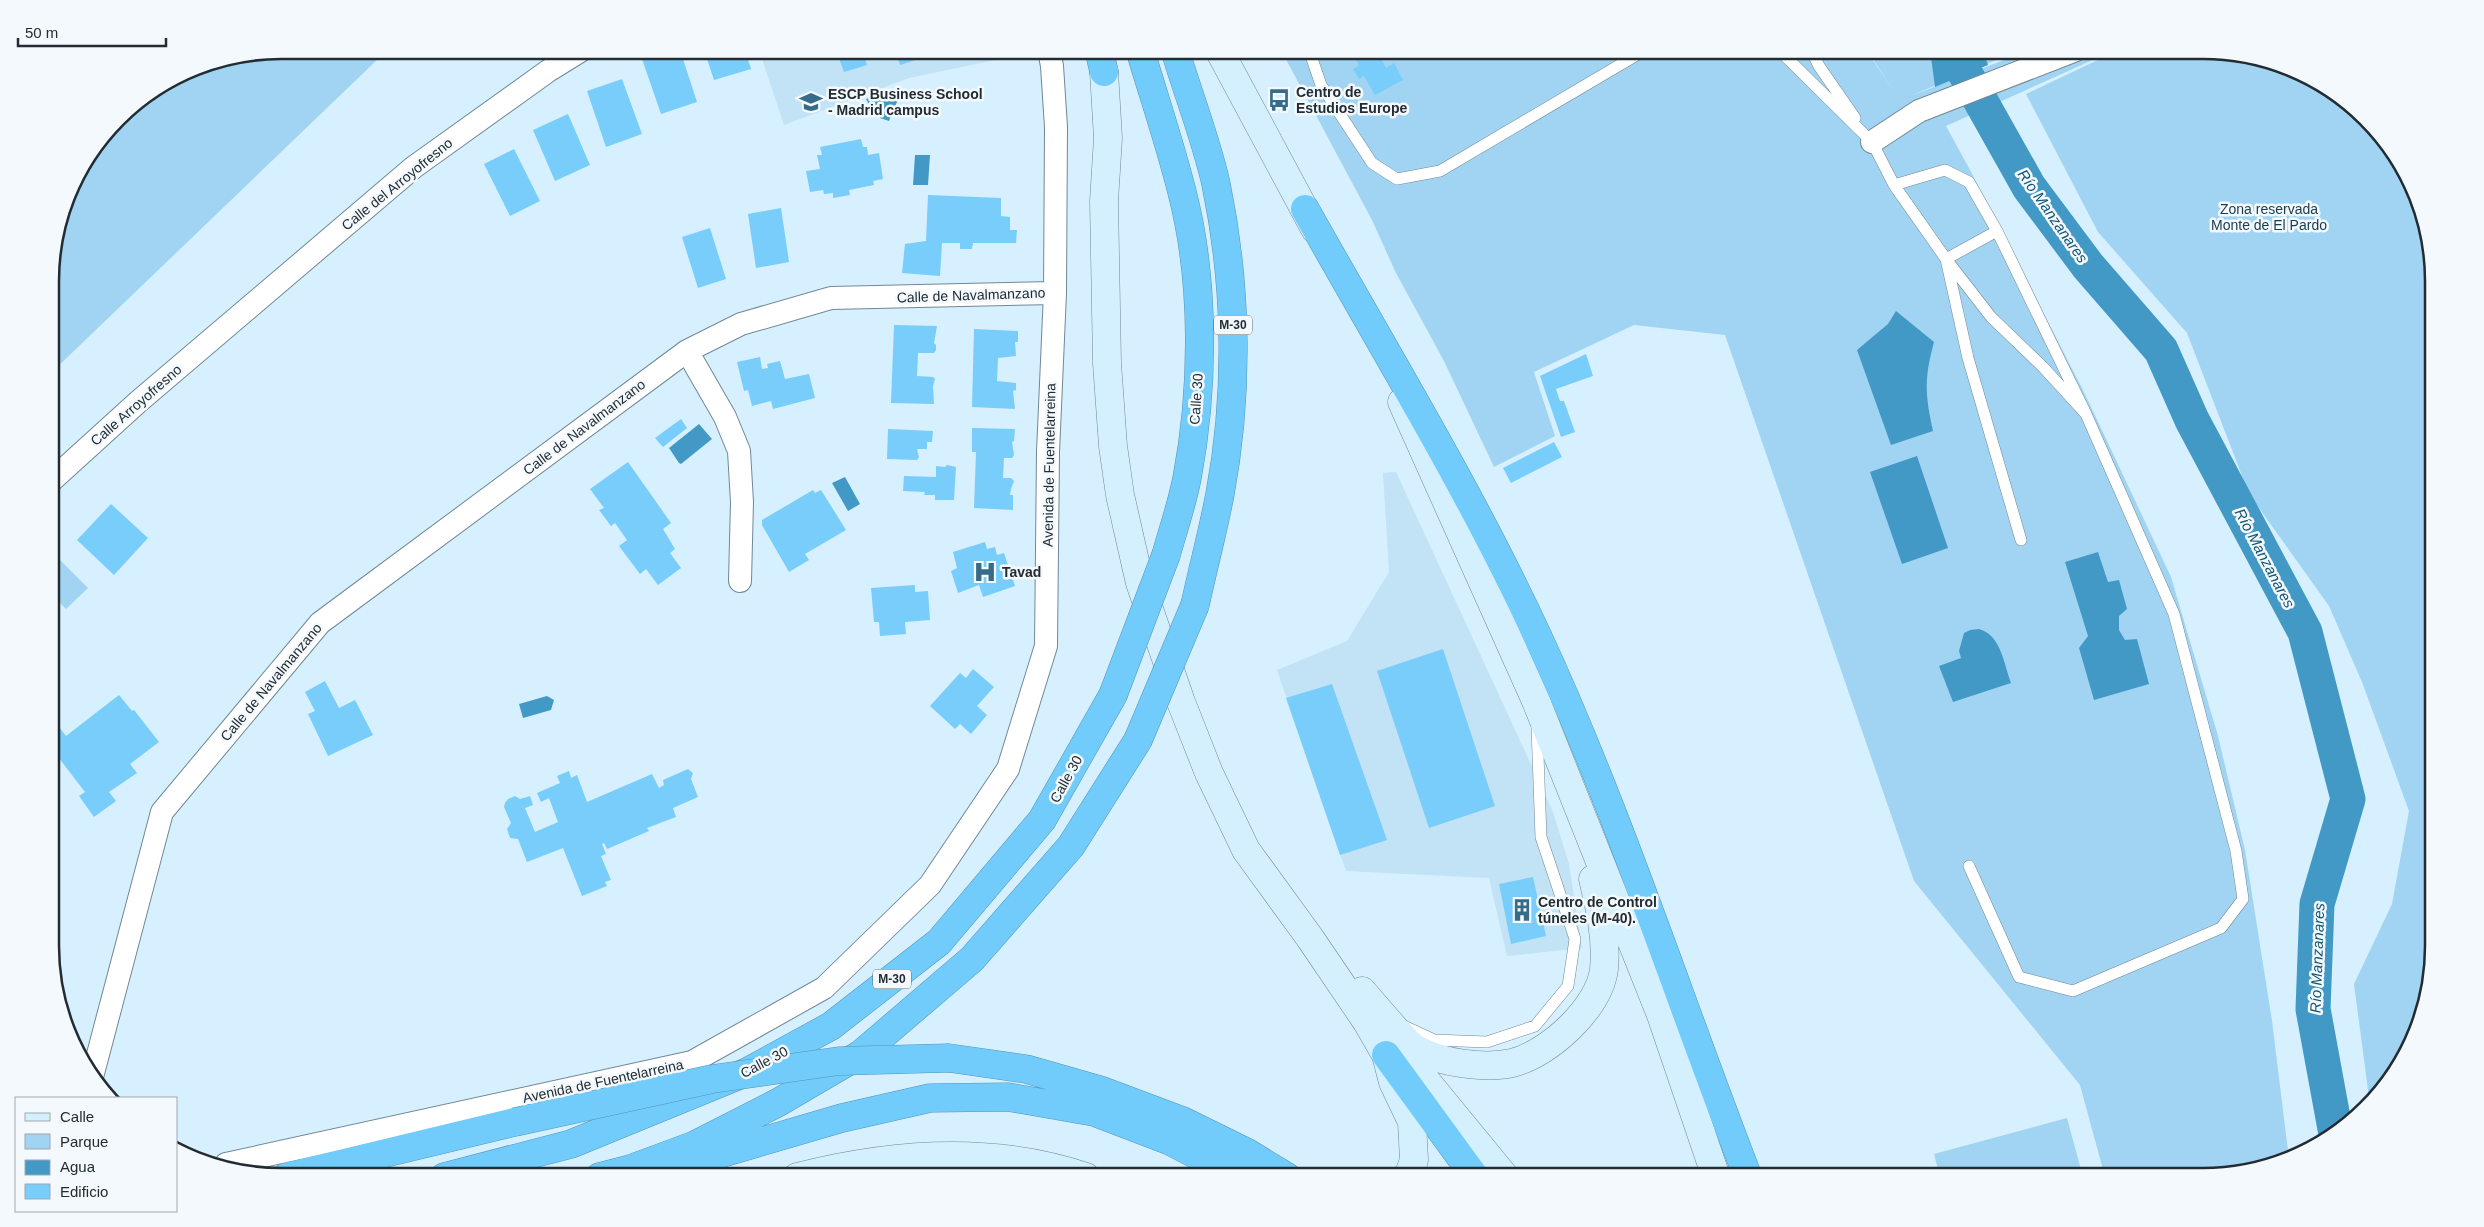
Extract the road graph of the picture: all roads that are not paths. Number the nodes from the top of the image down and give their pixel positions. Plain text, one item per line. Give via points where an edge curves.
1 (567, 59) edge
2 (1051, 59) edge
3 (1099, 59) edge
4 (1143, 59) edge
5 (1178, 59) edge
6 (1224, 59) edge
7 (1313, 59) edge
8 (1630, 59) edge
9 (1788, 59) edge
10 (1815, 59) edge
11 (2052, 59) edge
12 (1872, 142) junction
13 (1894, 185) junction
14 (1305, 209) junction
15 (1997, 231) junction
16 (1946, 259) junction
17 (1055, 293) junction
18 (222, 330) joint
19 (687, 351) junction
20 (2086, 414) junction
21 (59, 473) edge
22 (2021, 540) dead end
23 (740, 580) dead end
24 (1536, 701) junction
25 (1570, 786) junction
26 (1969, 866) dead end
27 (1661, 1016) junction
28 (1377, 1020) junction
29 (1386, 1055) junction
30 (94, 1068) edge
31 (1176, 1131) junction
32 (231, 1163) edge
33 (323, 1168) edge
34 (478, 1168) edge
35 (633, 1168) edge
36 (637, 1168) edge
37 (844, 1168) edge
38 (1048, 1168) edge
39 (1227, 1168) edge
40 (1273, 1168) edge
41 (1411, 1168) edge
42 (1468, 1168) edge
43 (1498, 1168) edge
44 (1703, 1168) edge
45 (1713, 1168) edge
46 (1745, 1168) edge

1 - 18 street, Calle del Arroyofresno via 414,166
2 - 17 street, Avenida de Fuentelarreina via 1056,127
3 - 28 street via 1108,138 1104,201 1111,418 1120,495 1140,583 1209,773 1246,850 1310,938
4 - 34 highway, Calle 30 / M-30, bridge via 1183,193 1195,268 1197,412 1186,479 1166,555 1113,695 1042,820 939,942 831,1026 747,1072 570,1144
5 - 35 highway, M-30, bridge via 1215,183 1229,260 1234,332 1230,420 1220,493 1195,605 1138,740 1071,846 972,960 861,1054 695,1145
6 - 14 street
7 - 8 lane via 1321,85 1372,163 1397,179 1440,171
9 - 12 lane
10 - 12 lane
11 - 12 street via 1919,111
12 - 13 lane
13 - 15 lane via 1945,170 1969,182
13 - 16 lane
14 - 24 street via 1415,428
14 - 46 highway via 1478,517 1538,636 1591,756
15 - 16 lane
15 - 20 lane
16 - 20 lane via 1992,317
16 - 22 lane via 1968,358
17 - 19 street, Calle de Navalmanzano via 831,298 741,324
17 - 32 street, Avenida de Fuentelarreina via 1048,452 1046,646 1008,768 930,885 824,988 692,1062
18 - 21 street, Calle Arroyofresno
19 - 23 street via 725,416 738,451 742,502
19 - 30 street, Calle de Navalmanzano via 320,623 162,812
20 - 26 lane via 2174,614 2236,850 2243,899 2221,928 2073,991 2019,977
24 - 25 street
24 - 28 lane via 1541,837 1574,939 1568,986 1535,1026 1487,1042 1434,1040
25 - 27 street
25 - 28 street via 1602,915 1604,970 1593,1000 1567,1031 1541,1049 1512,1062 1458,1065 1415,1049
27 - 44 street
27 - 45 street
28 - 29 street
28 - 43 street
29 - 41 street via 1393,1082 1412,1122 1414,1160
29 - 42 highway
31 - 33 highway, bridge via 1103,1091 1026,1070 949,1058 840,1061 712,1079
31 - 36 highway via 1008,1097 930,1098 842,1118 702,1159
31 - 39 highway
31 - 40 highway via 1246,1152
37 - 38 street via 890,1159 952,1156 1018,1161

